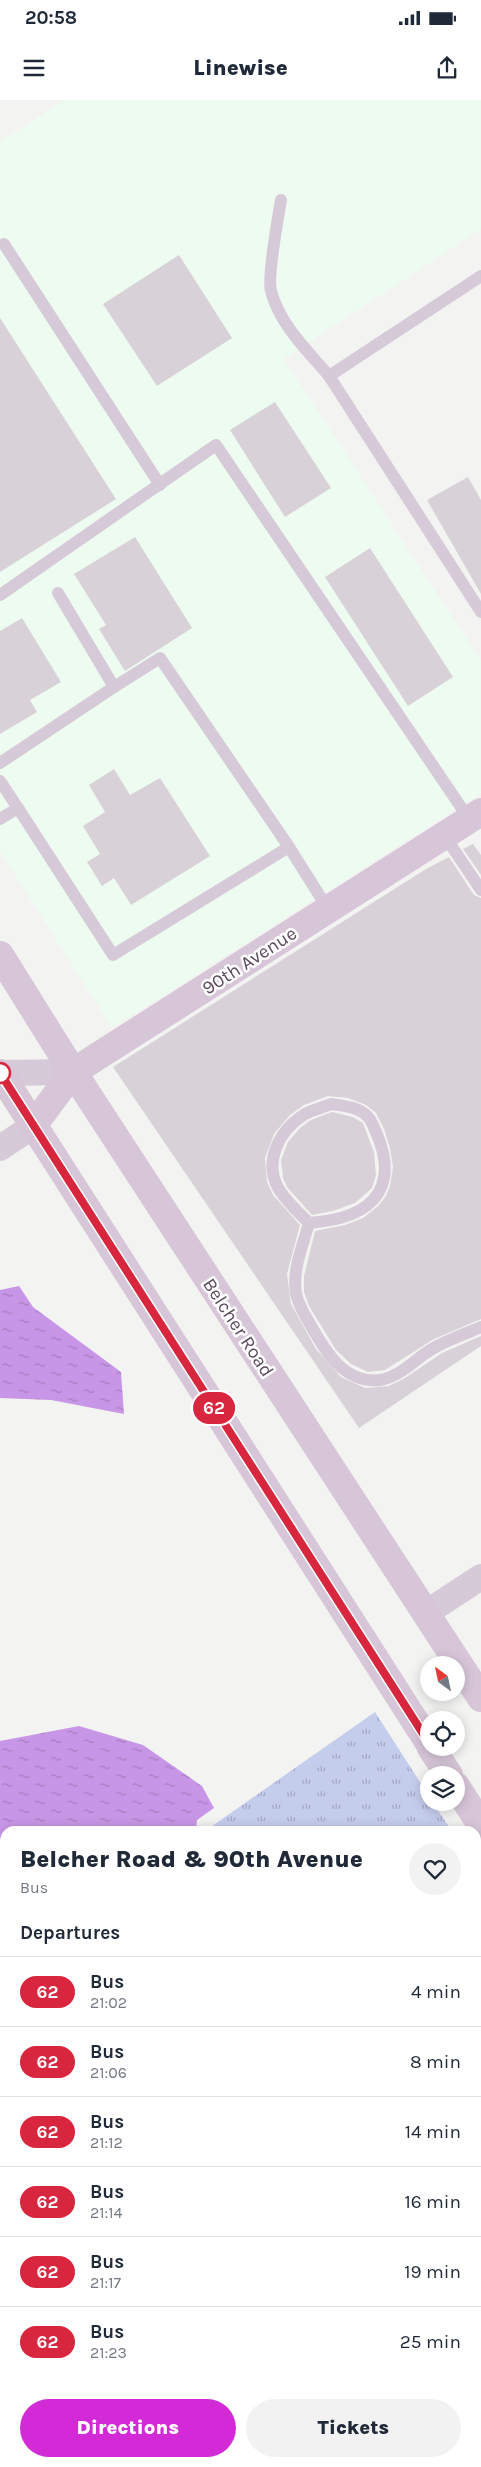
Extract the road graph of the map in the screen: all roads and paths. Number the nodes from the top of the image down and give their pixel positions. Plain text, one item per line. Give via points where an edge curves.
1 (281, 200) dead end
2 (4, 244) dead end
3 (481, 276) edge
4 (329, 376) junction
5 (160, 485) junction
6 (58, 593) dead end
7 (0, 595) edge
8 (481, 612) edge
9 (114, 686) junction
10 (0, 763) edge
11 (0, 781) edge
12 (18, 808) junction
13 (475, 816) edge
14 (0, 820) edge
15 (444, 835) junction
16 (289, 847) junction
17 (481, 890) edge
18 (328, 909) junction
19 (0, 955) edge
20 (73, 1072) junction
21 (0, 1073) edge
22 (33, 1126) junction
23 (0, 1148) edge
24 (309, 1222) junction
25 (481, 1327) edge
26 (481, 1577) edge
27 (426, 1613) junction
28 (481, 1698) edge
29 (420, 1730) edge
30 (465, 1800) edge
31 (481, 1825) edge

1 - 4 lane via 270,290 296,339
2 - 5 lane
3 - 4 lane
4 - 8 lane
5 - 7 lane
5 - 13 lane via 216,446
6 - 9 lane
9 - 10 lane
9 - 16 lane via 160,658
11 - 12 lane
12 - 14 lane
12 - 16 lane via 113,955
13 - 15 main road, 90th Avenue
15 - 17 lane
15 - 18 main road, 90th Avenue
16 - 18 lane
18 - 20 main road, 90th Avenue
19 - 20 main road, Belcher Road
20 - 21 street
20 - 22 main road, 90th Avenue
20 - 27 main road, Belcher Road
21 - 22 main road
22 - 23 street
22 - 29 main road
24 - 24 lane via 280,1190 273,1174 274,1151 282,1133 305,1114 331,1104 353,1108 370,1118 384,1151 383,1186 372,1201 351,1214 329,1222
24 - 25 lane via 297,1263 295,1292 327,1354 344,1371 362,1379 392,1377 432,1349
26 - 27 street
27 - 28 main road, Belcher Road
30 - 31 main road

